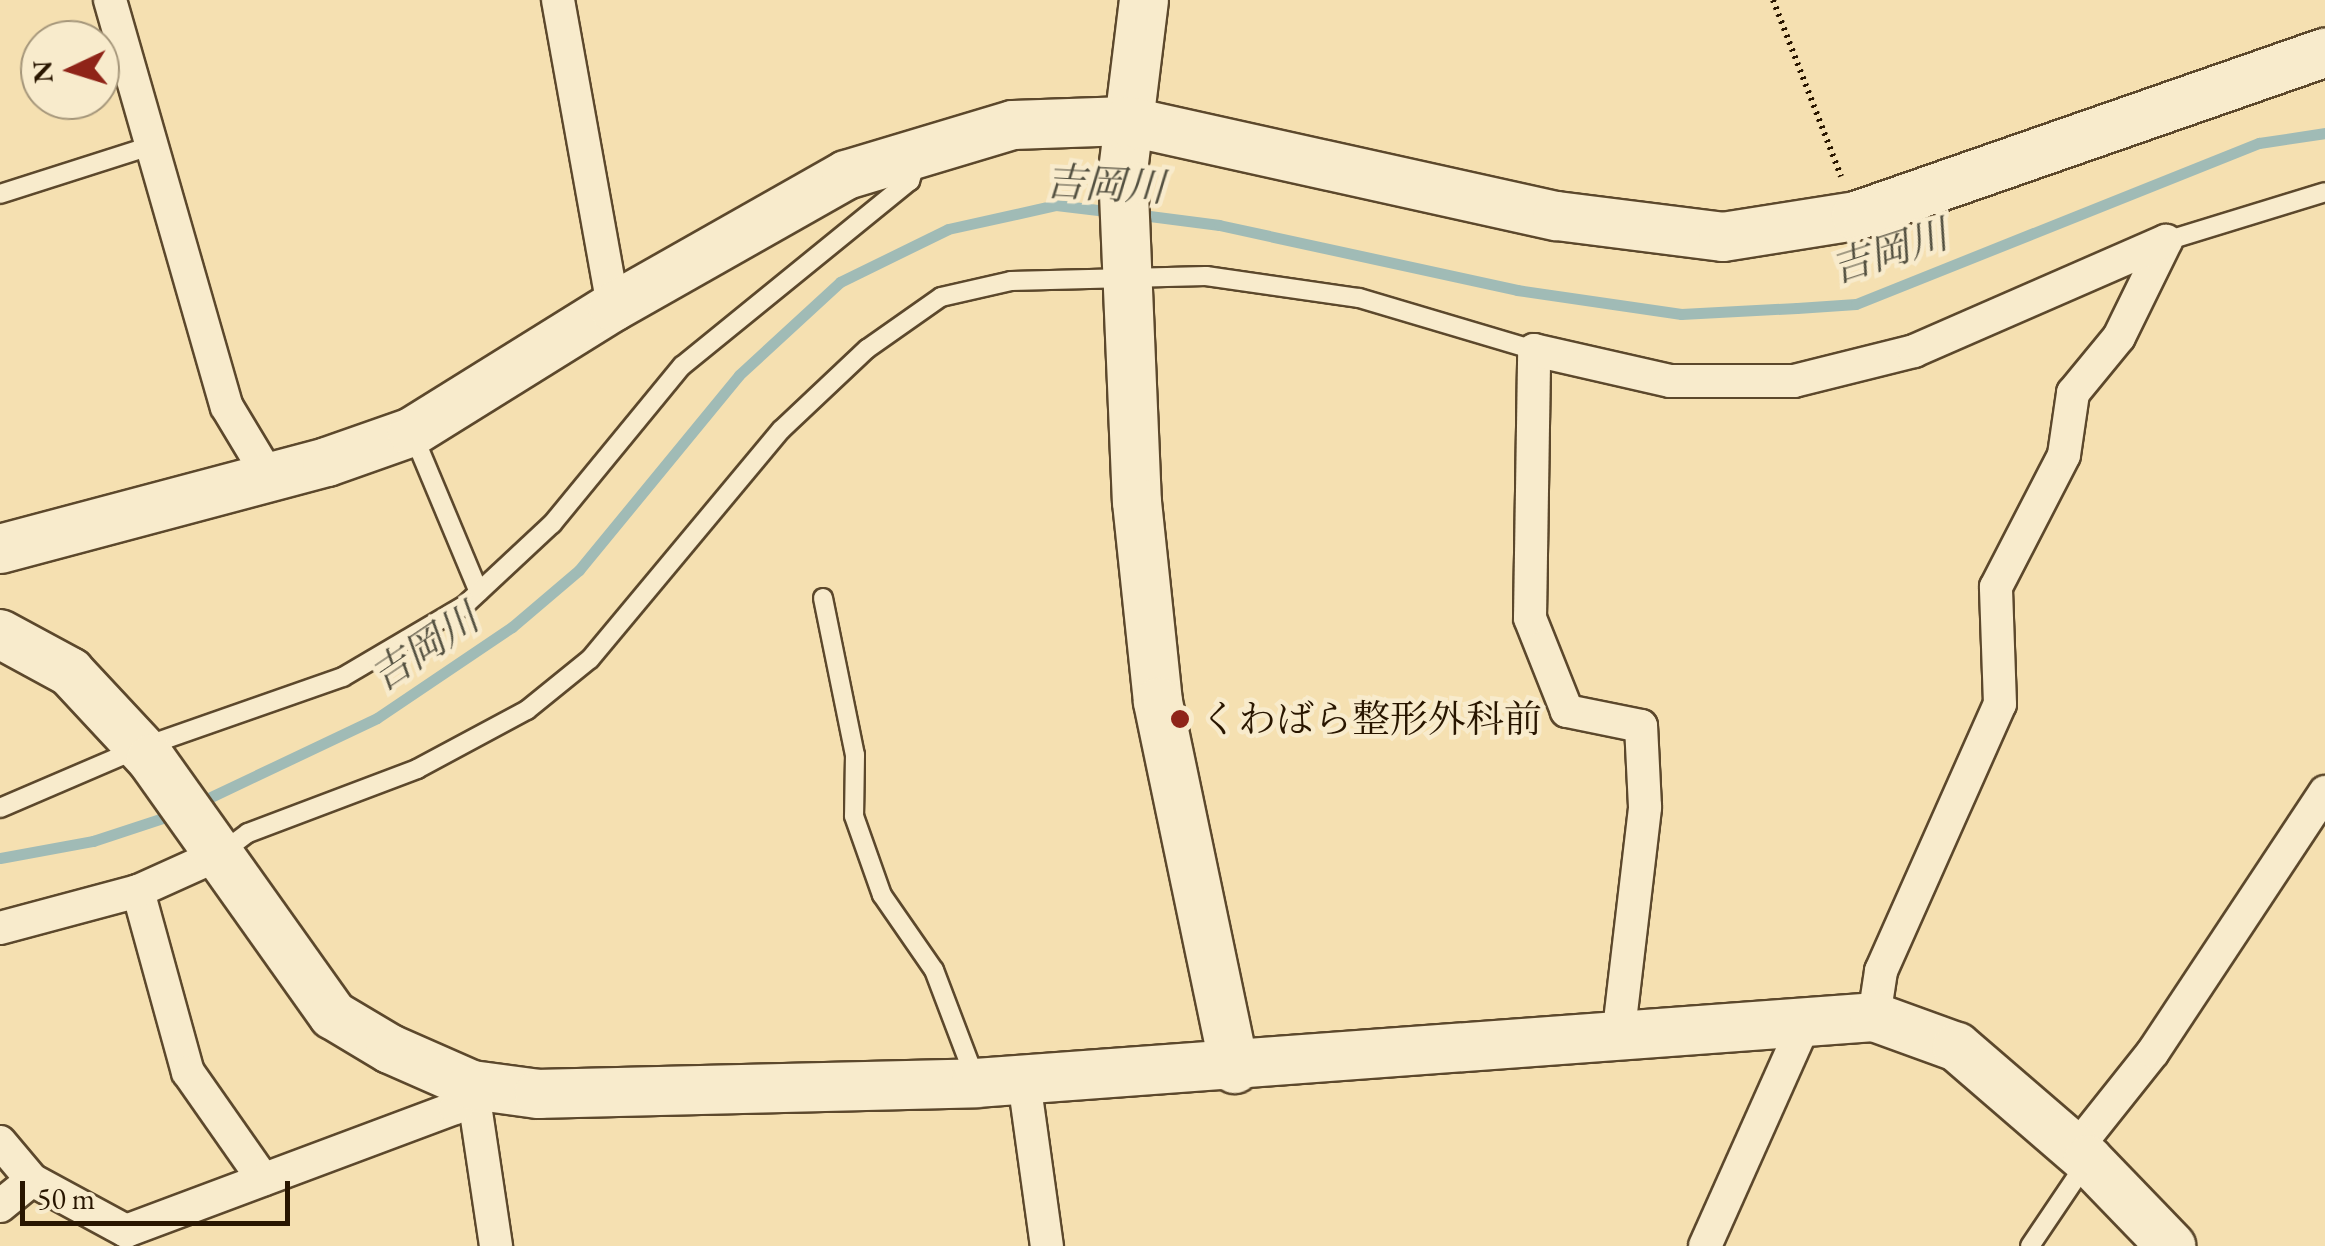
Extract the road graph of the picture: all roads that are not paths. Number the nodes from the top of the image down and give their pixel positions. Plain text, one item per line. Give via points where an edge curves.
1 (110, 0) edge
2 (558, 0) edge
3 (1144, 0) edge
4 (2325, 53) edge
5 (1126, 121) junction
6 (154, 145) junction
7 (919, 153) junction
8 (2325, 192) edge
9 (0, 194) edge
10 (2166, 241) junction
11 (1124, 268) junction
12 (612, 307) junction
13 (1534, 350) junction
14 (412, 432) junction
15 (270, 478) junction
16 (0, 549) edge
17 (479, 592) junction
18 (823, 598) dead end
19 (0, 634) edge
20 (146, 753) junction
21 (2325, 792) edge
22 (0, 808) edge
23 (216, 849) junction
24 (138, 891) junction
25 (0, 928) edge
26 (1874, 1017) junction
27 (1805, 1022) junction
28 (1618, 1038) junction
29 (1235, 1069) junction
30 (1024, 1081) junction
31 (976, 1083) junction
32 (472, 1084) junction
33 (0, 1142) edge
34 (2082, 1155) junction
35 (32, 1180) junction
36 (264, 1180) junction
37 (0, 1206) edge
38 (496, 1246) edge
39 (1048, 1246) edge
40 (1705, 1246) edge
41 (2030, 1246) edge
42 (2171, 1246) edge

1 - 6 street
2 - 12 street
3 - 5 street
4 - 5 street via 1856,216 1723,238 1556,216
5 - 7 street via 1013,125
5 - 11 street
6 - 9 lane
6 - 15 street via 227,407
7 - 12 street via 846,175
7 - 17 lane via 910,180 682,366 552,524
8 - 10 lane
10 - 13 street via 1914,351 1794,382 1670,382
10 - 26 street via 2119,337 2073,394 2064,456 1996,587 2000,704 1881,971
11 - 13 lane via 1359,298
11 - 23 lane via 941,297 867,348 781,430 590,659 527,710 417,769
11 - 29 street via 1137,502 1158,702
12 - 14 street
13 - 28 street via 1530,618 1566,711 1641,726 1645,808
14 - 15 street
14 - 17 lane
15 - 16 street
17 - 20 lane via 343,677
18 - 31 lane via 855,755 854,816 882,895 934,970
19 - 20 street via 70,672
20 - 22 lane
20 - 23 street
21 - 34 street
23 - 24 street
23 - 32 street via 333,1015 390,1049
24 - 25 street
24 - 36 street via 188,1072
26 - 27 street
26 - 34 street via 1956,1047
27 - 28 street
27 - 40 street
28 - 29 street
29 - 30 street
30 - 31 street
30 - 39 street
31 - 32 street via 539,1094
32 - 36 street via 456,1108
32 - 38 street
33 - 35 street
34 - 41 lane
34 - 42 street
35 - 36 street via 126,1231
35 - 37 street

